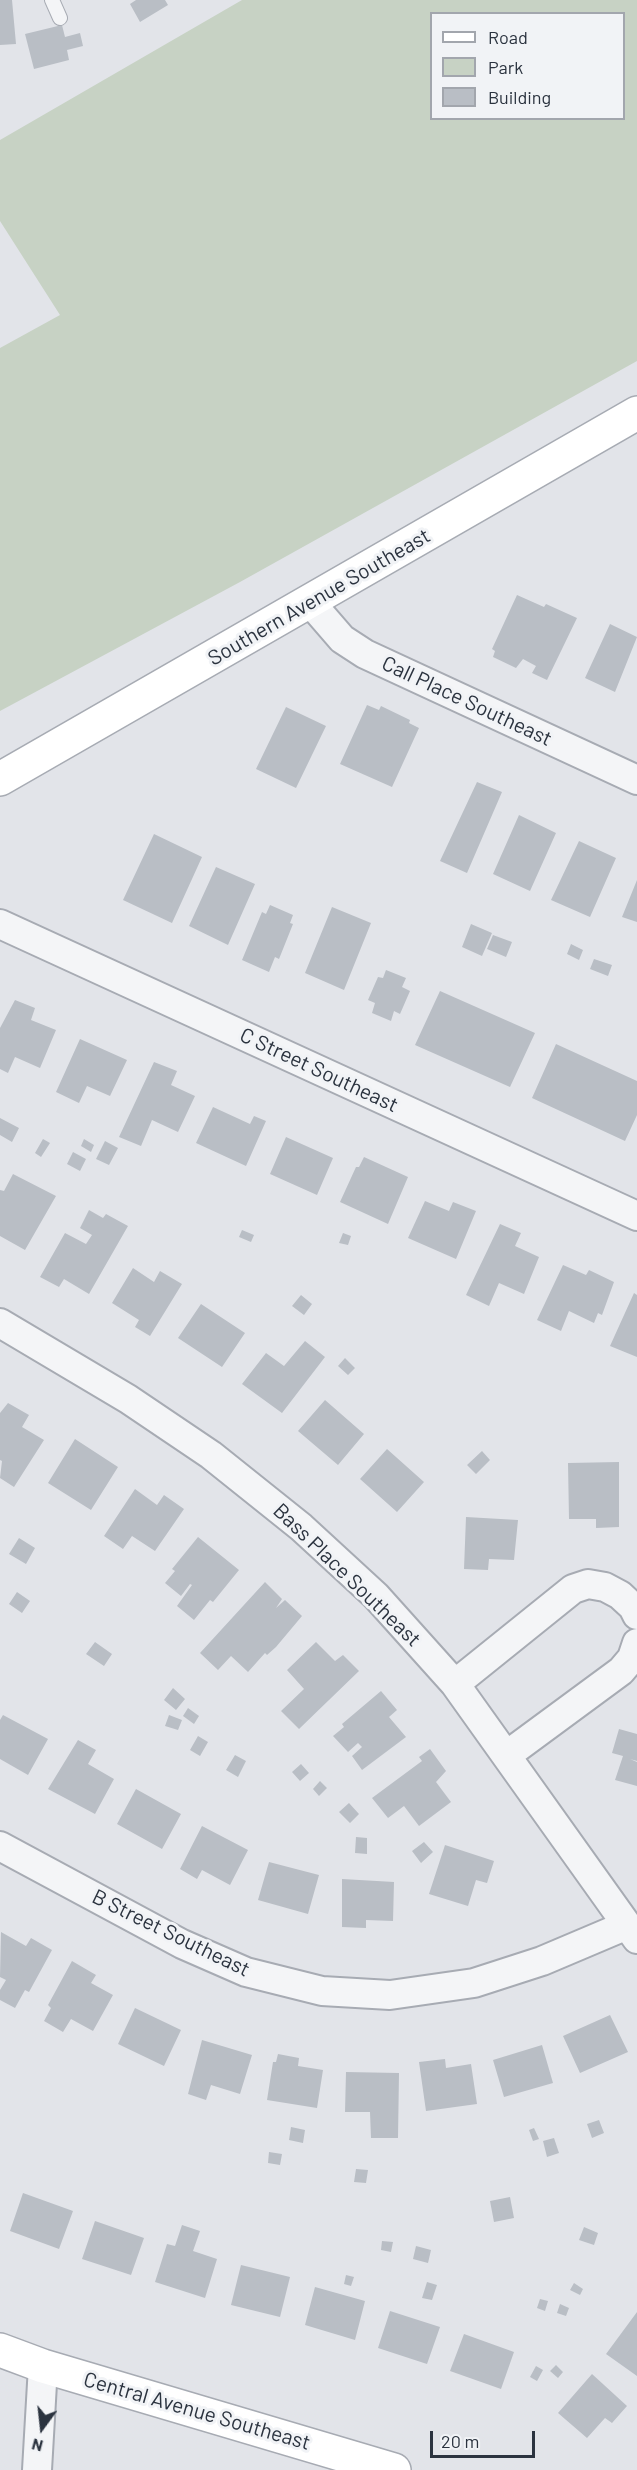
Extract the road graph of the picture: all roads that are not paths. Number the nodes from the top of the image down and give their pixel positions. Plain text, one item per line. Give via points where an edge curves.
1 (52, 0) edge
2 (60, 18) dead end
3 (637, 413) edge
4 (310, 602) junction
5 (0, 779) edge
6 (637, 780) edge
7 (0, 924) edge
8 (637, 1216) edge
9 (0, 1323) edge
10 (637, 1615) edge
11 (637, 1643) edge
12 (454, 1684) junction
13 (507, 1755) junction
14 (0, 1846) edge
15 (632, 1932) edge
16 (0, 2350) edge
17 (43, 2366) junction
18 (37, 2470) edge
19 (394, 2470) edge

1 - 2 lane
3 - 4 main road, Southern Avenue Southeast
4 - 5 main road, Southern Avenue Southeast
4 - 6 street, Call Place Southeast via 342,639 365,654
7 - 8 street, C Street Southeast
9 - 12 street, Bass Place Southeast via 166,1423 240,1477 376,1596
10 - 12 street via 620,1595 605,1587 588,1584 573,1589
11 - 13 street via 632,1658 621,1671
12 - 13 street, Bass Place Southeast
13 - 15 street, Bass Place Southeast
14 - 15 street, B Street Southeast via 192,1948 246,1972 322,1991 390,1995 474,1983
16 - 17 main road, Central Avenue Southeast
17 - 18 street
17 - 19 main road, Central Avenue Southeast

